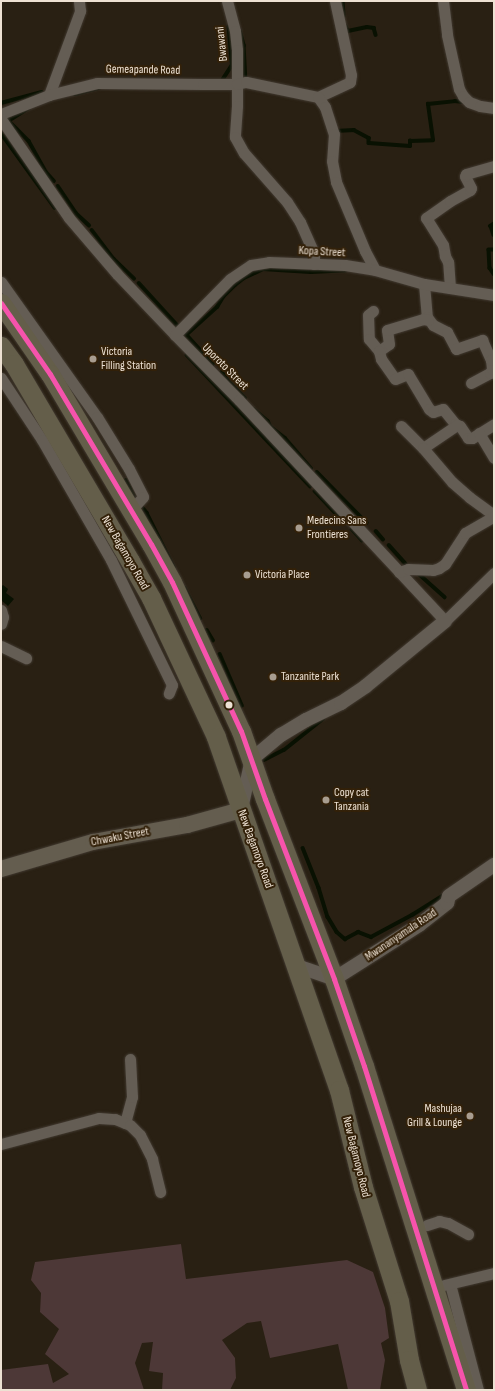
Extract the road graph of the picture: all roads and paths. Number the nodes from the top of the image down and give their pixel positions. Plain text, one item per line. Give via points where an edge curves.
1 (79, 1) edge
2 (227, 1) edge
3 (335, 1) edge
4 (443, 1) edge
5 (237, 84) junction
6 (49, 95) junction
7 (318, 97) junction
8 (494, 108) edge
9 (1, 114) edge
10 (1, 119) edge
11 (494, 166) edge
12 (314, 264) junction
13 (375, 270) junction
14 (1, 282) edge
15 (424, 284) junction
16 (450, 288) junction
17 (494, 295) edge
18 (1, 302) edge
19 (373, 311) dead end
20 (428, 320) junction
21 (175, 335) junction
22 (1, 346) edge
23 (379, 351) junction
24 (492, 360) edge
25 (56, 369) junction
26 (1, 378) edge
27 (471, 383) dead end
28 (494, 424) edge
29 (457, 425) junction
30 (401, 426) dead end
31 (479, 433) junction
32 (423, 448) junction
33 (494, 458) edge
34 (494, 514) edge
35 (399, 572) junction
36 (494, 572) edge
37 (1, 610) edge
38 (444, 621) junction
39 (1, 624) edge
40 (1, 646) edge
41 (26, 658) dead end
42 (169, 692) dead end
43 (252, 759) junction
44 (241, 810) junction
45 (494, 865) edge
46 (1, 869) edge
47 (297, 966) junction
48 (334, 979) junction
49 (130, 1059) dead end
50 (125, 1123) junction
51 (1, 1143) edge
52 (160, 1192) dead end
53 (427, 1225) dead end
54 (468, 1234) dead end
55 (494, 1273) edge
56 (442, 1286) junction
57 (417, 1390) edge
58 (466, 1390) edge
59 (478, 1390) edge

1 - 6 street via 80,11
2 - 5 street, Bwawani via 237,50
3 - 7 street via 351,75 350,82
4 - 8 street via 447,35 459,89 469,102
5 - 6 street, Gemeapande Road via 97,83
5 - 7 street, Gemeapande Road via 246,82
5 - 12 street, Bwawani via 237,120 234,133 237,142 287,202 300,222 314,253
6 - 9 street, Gemeapande Road
7 - 13 street via 326,107 334,134 332,161 336,182
10 - 21 street, Uporoto Street via 69,218
11 - 16 street via 466,174 470,190 427,216 426,220 442,243 448,262
12 - 13 street, Kopa Street via 345,265
12 - 21 street, Kopa Street via 269,262 251,265 230,279
13 - 15 street, Kopa Street
14 - 25 street
15 - 16 street, Kopa Street
15 - 20 street
16 - 17 street, Kopa Street
18 - 25 highway
19 - 23 street via 368,315 369,339
20 - 23 street via 423,319 387,330 389,344
20 - 24 street via 447,332 456,349 482,340
21 - 35 street, Uporoto Street
22 - 44 highway, New Bagamoyo Road via 71,459 151,598 216,737
23 - 29 street via 381,359 395,380 408,374 429,408 433,412 443,409
24 - 27 street via 490,373
25 - 43 highway via 172,582
26 - 42 street via 42,440 111,560 172,685
28 - 31 street
29 - 31 street via 470,439
29 - 32 street
30 - 32 street
31 - 33 street
32 - 34 street via 468,497
34 - 35 street via 465,533 445,564 439,568 408,569
35 - 38 street, Uporoto Street
36 - 38 street
37 - 39 street
38 - 43 street via 366,686 341,703 281,735
40 - 41 street
43 - 44 street
43 - 48 highway
44 - 46 main road, Chwaku Street via 187,825 93,842
44 - 47 highway, New Bagamoyo Road
45 - 48 street, Mwananyamala Road via 450,896 447,903 419,925
47 - 48 street
47 - 57 highway, New Bagamoyo Road via 339,1090 362,1187 399,1301
48 - 56 highway
49 - 50 street via 132,1096
50 - 51 street via 115,1119 99,1118
50 - 52 street via 130,1125 143,1141 152,1159
53 - 54 street via 439,1221
55 - 56 street
56 - 58 highway
56 - 59 street

